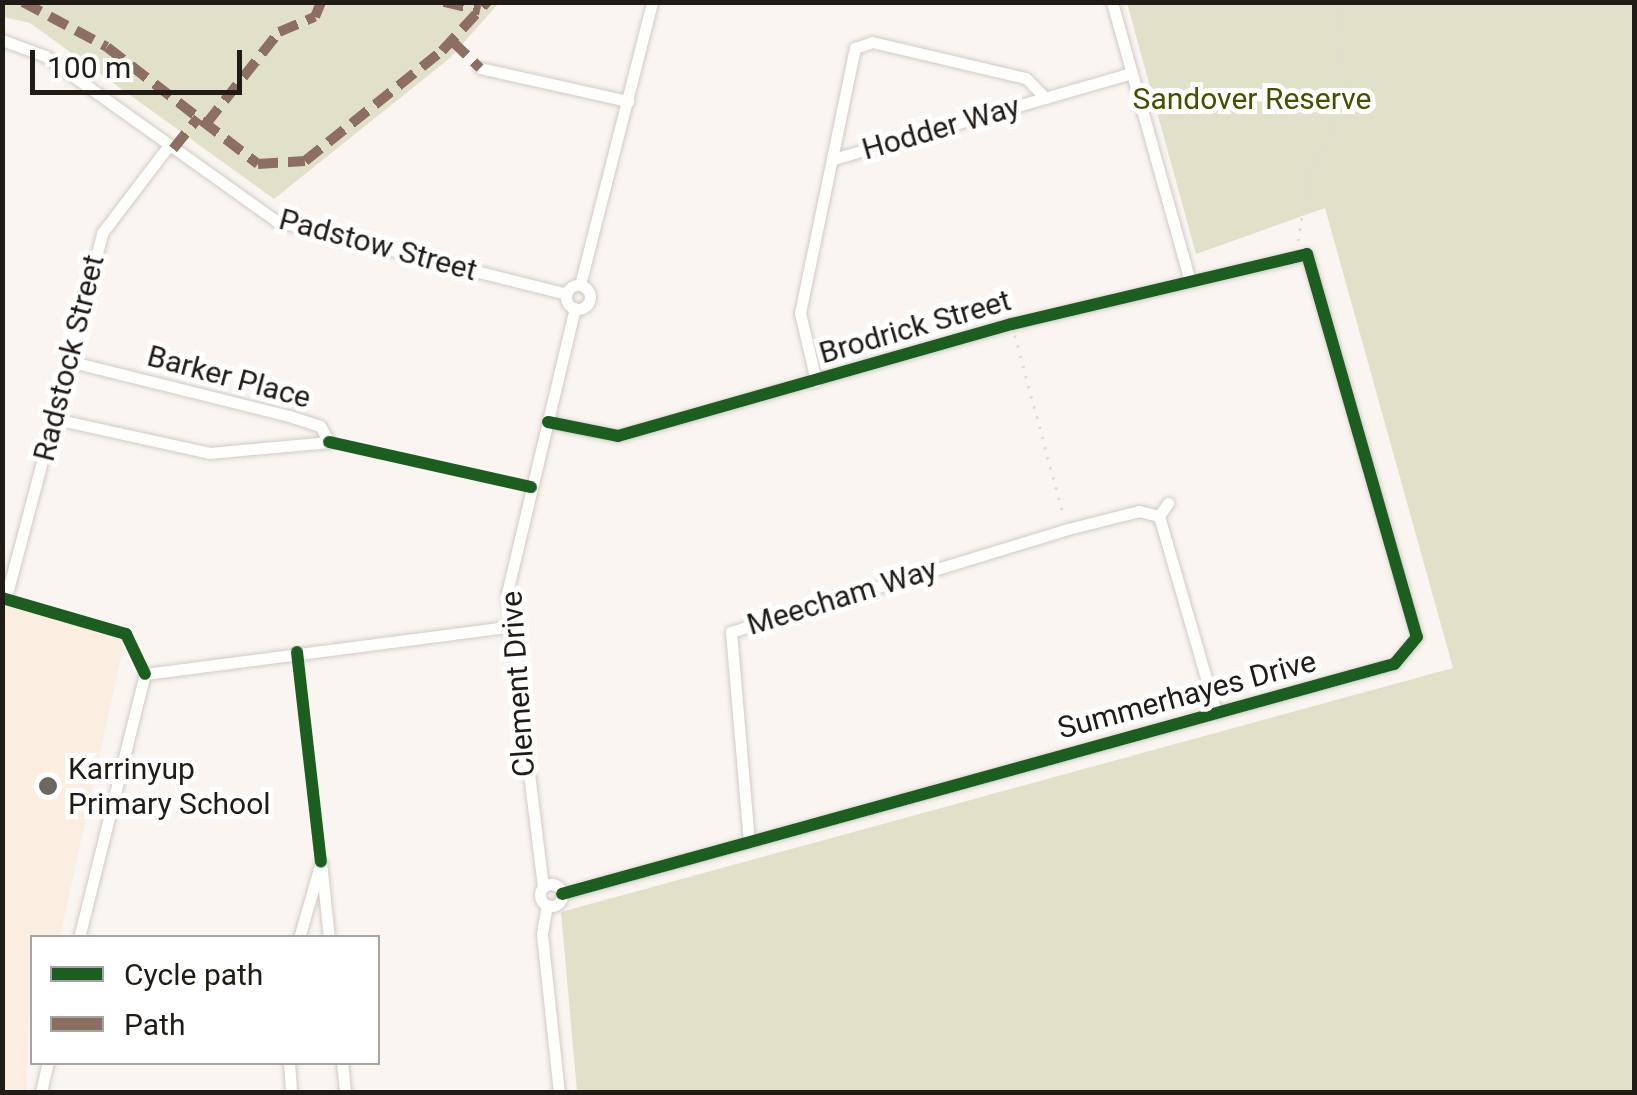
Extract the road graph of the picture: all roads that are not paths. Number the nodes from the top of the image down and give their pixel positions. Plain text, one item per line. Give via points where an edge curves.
1 (652, 2) edge
2 (1112, 2) edge
3 (2, 40) edge
4 (480, 68) dead end
5 (1131, 73) junction
6 (1045, 98) junction
7 (628, 101) junction
8 (168, 145) junction
9 (837, 158) junction
10 (1297, 253) joint
11 (1190, 277) junction
12 (580, 285) junction
13 (566, 294) junction
14 (575, 308) junction
15 (69, 362) junction
16 (816, 381) junction
17 (54, 419) junction
18 (548, 422) junction
19 (1168, 503) dead end
20 (1159, 516) junction
21 (8, 590) dead end
22 (507, 627) junction
23 (1216, 712) junction
24 (750, 842) junction
25 (543, 887) junction
26 (562, 894) junction
27 (547, 906) junction
28 (80, 935) edge
29 (300, 935) edge
30 (328, 935) edge
31 (47, 1065) edge
32 (289, 1065) edge
33 (342, 1065) edge
34 (40, 1092) edge
35 (291, 1092) edge
36 (345, 1092) edge
37 (559, 1092) edge

1 - 7 street
2 - 5 street
3 - 8 street, Padstow Street via 45,56
4 - 7 street
5 - 6 street, Hodder Way
5 - 11 street
6 - 9 street, Hodder Way
6 - 9 street, Hodder Way via 1026,78 862,42
7 - 12 street
8 - 13 street, Padstow Street via 276,221
8 - 15 street, Radstock Street via 102,233
9 - 16 street, Hodder Way via 800,313
10 - 11 street, Brodrick Street
10 - 23 street, Summerhayes Drive via 1313,260 1417,637 1394,664
11 - 16 street, Brodrick Street
12 - 13 street
12 - 14 street, Clement Drive via 590,298
13 - 14 street
14 - 18 street, Clement Drive
15 - 17 street, Radstock Street
15 - 17 street, Barker Place via 289,416 320,426 329,442 209,453
16 - 18 street, Brodrick Street via 618,436
17 - 21 street, Radstock Street
18 - 22 street, Clement Drive via 513,560
19 - 20 street
20 - 23 street
20 - 24 street, Meecham Way via 1139,511 1068,529 731,632
22 - 25 street, Clement Drive
22 - 28 street via 145,674
23 - 24 street, Summerhayes Drive
24 - 26 street, Summerhayes Drive
25 - 26 street
25 - 27 street, Clement Drive
26 - 27 street
27 - 37 street via 542,934
29 - 30 street via 321,862
31 - 34 street
32 - 35 street
33 - 36 street

